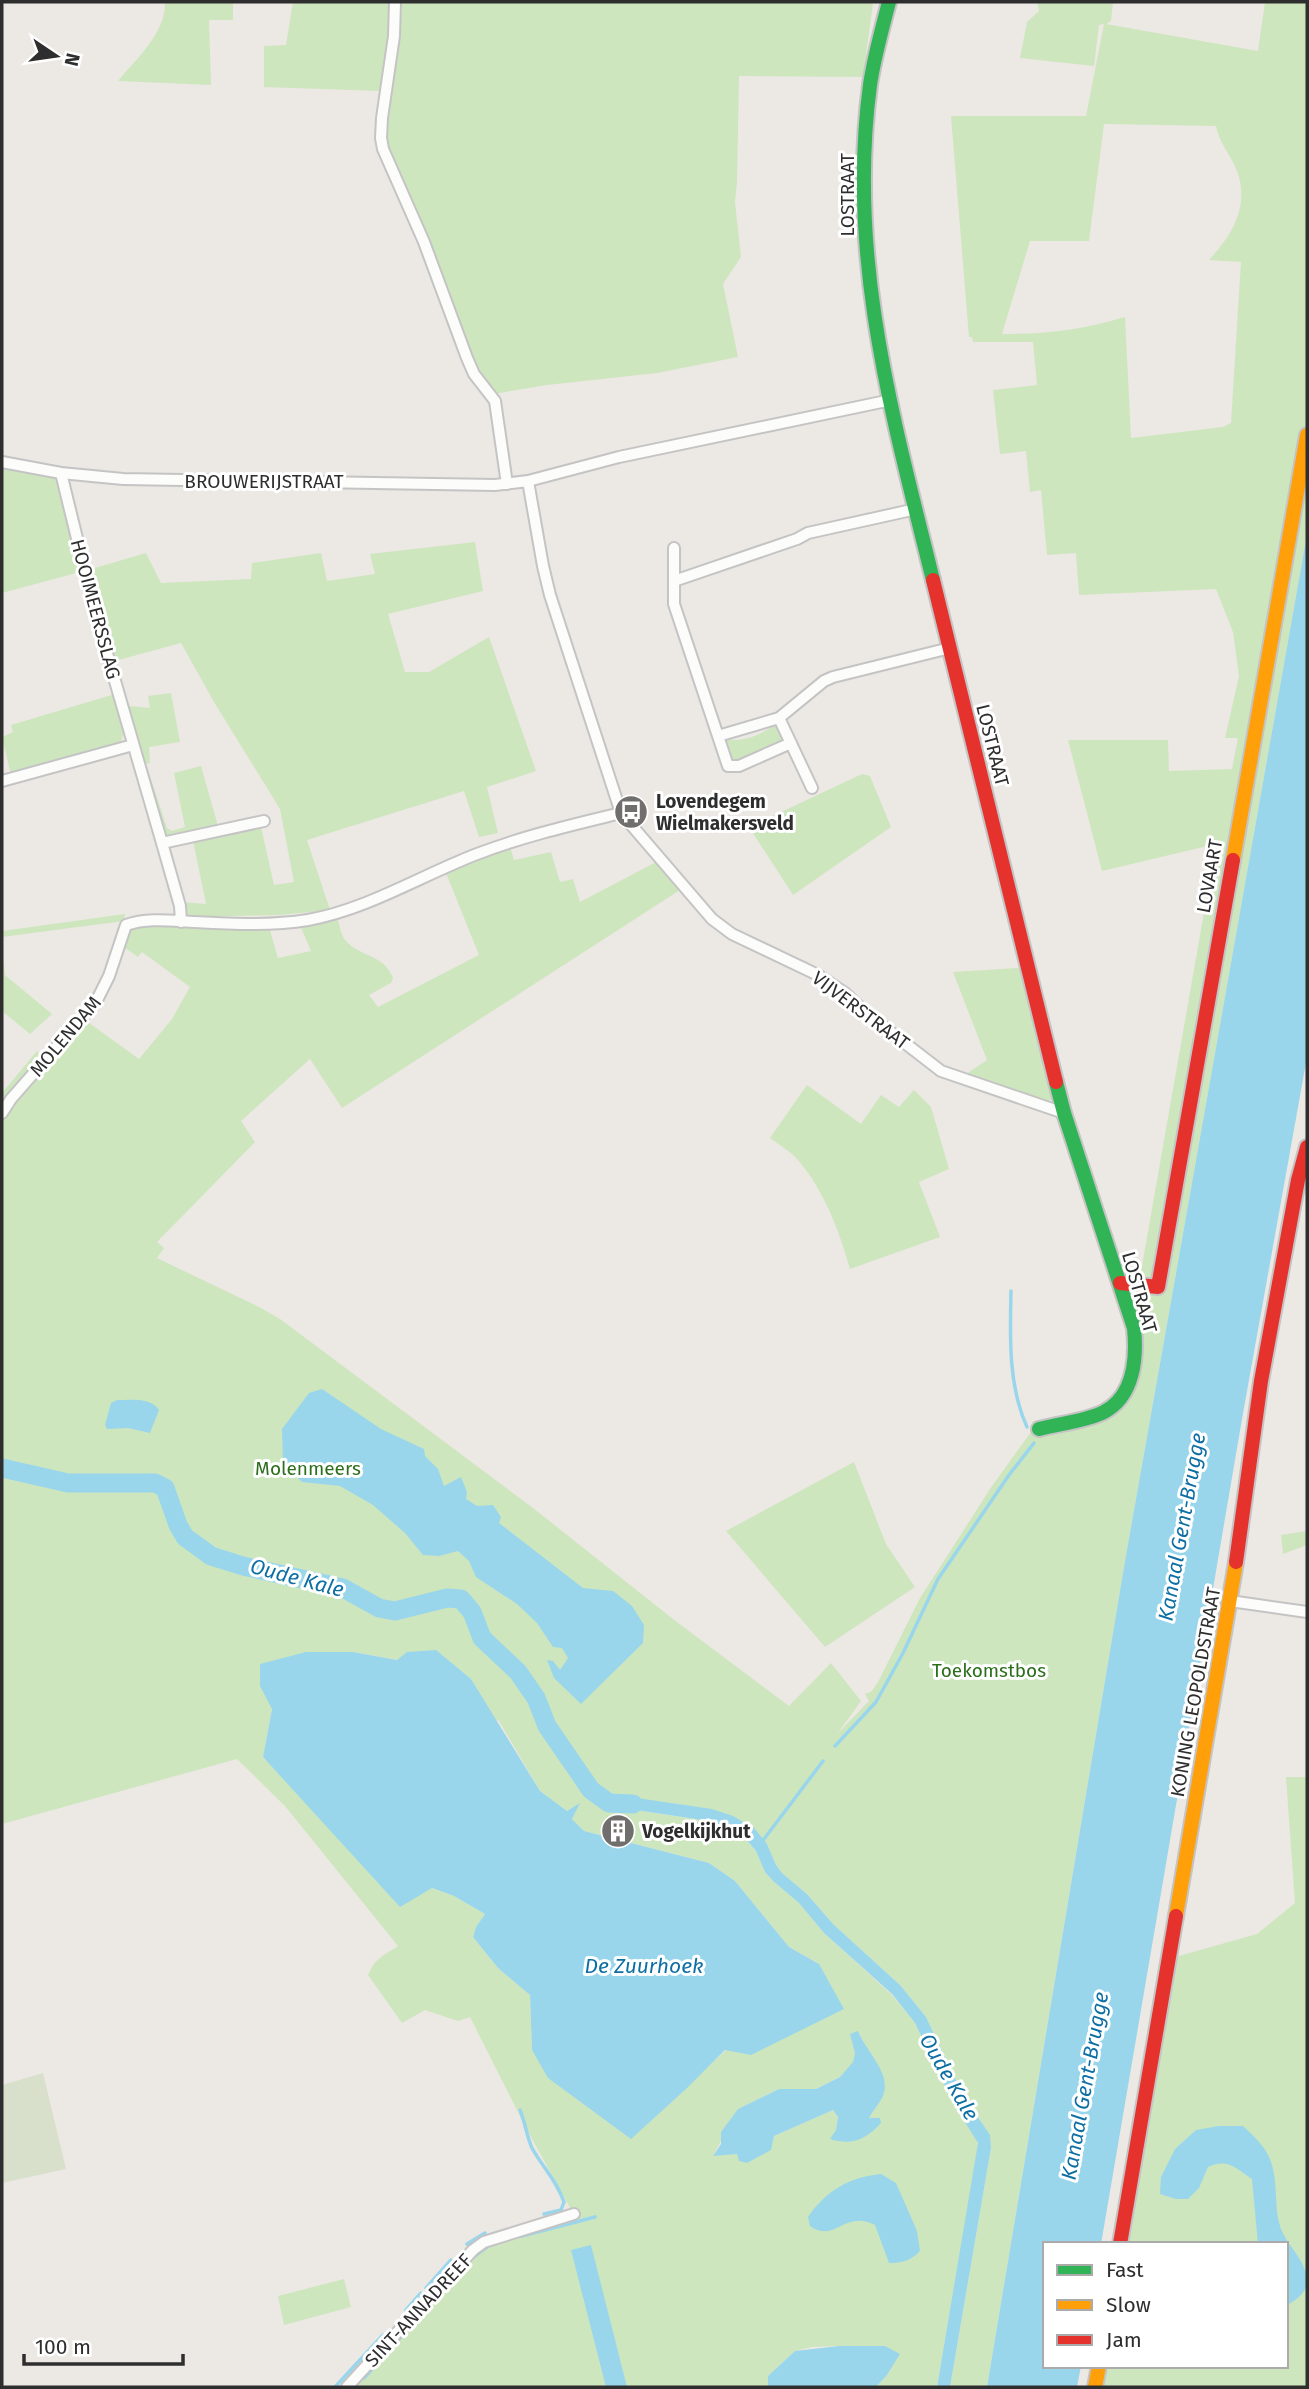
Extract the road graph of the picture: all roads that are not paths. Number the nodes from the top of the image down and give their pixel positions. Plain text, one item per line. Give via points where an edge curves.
1 (395, 2) edge
2 (889, 2) edge
3 (891, 400) junction
4 (1307, 435) edge
5 (2, 462) edge
6 (61, 473) junction
7 (528, 481) junction
8 (507, 484) junction
9 (916, 509) junction
10 (674, 548) dead end
11 (674, 581) junction
12 (950, 648) junction
13 (779, 718) junction
14 (718, 736) junction
15 (791, 743) junction
16 (133, 745) junction
17 (2, 781) edge
18 (812, 789) dead end
19 (621, 813) junction
20 (264, 821) dead end
21 (162, 843) junction
22 (181, 922) junction
23 (2, 1113) edge
24 (1064, 1113) junction
25 (1307, 1147) edge
26 (1120, 1283) junction
27 (1039, 1429) dead end
28 (1230, 1601) junction
29 (1307, 1612) edge
30 (574, 2214) dead end
31 (1119, 2242) edge
32 (1098, 2368) edge
33 (347, 2387) edge
34 (1095, 2387) edge

1 - 8 street via 381,128 383,149 474,374 495,401
2 - 3 street, LOSTRAAT via 869,94 864,210 870,293
3 - 7 street, BROUWERIJSTRAAT via 619,457
3 - 9 street, LOSTRAAT
4 - 26 street, LOVAART via 1158,1287
5 - 6 street, BROUWERIJSTRAAT
6 - 8 street, BROUWERIJSTRAAT via 136,480
6 - 16 street, HOOIMEERSSLAG
7 - 8 street, BROUWERIJSTRAAT
7 - 19 street via 548,585
9 - 11 street via 808,533
9 - 12 street, LOSTRAAT
10 - 11 street
11 - 14 street via 674,604
12 - 13 street via 830,679
12 - 24 street, LOSTRAAT
13 - 14 street
13 - 15 street
14 - 15 street via 728,766 740,766
15 - 18 street
16 - 17 street
16 - 21 street, HOOIMEERSSLAG
19 - 22 street via 474,855 339,913 273,923
19 - 24 street, VIJVERSTRAAT via 712,919 732,934 818,975 940,1071
20 - 21 street
21 - 22 street, HOOIMEERSSLAG
22 - 23 street, MOLENDAM via 127,925 96,1002
24 - 26 street, LOSTRAAT
25 - 28 street, KONING LEOPOLDSTRAAT via 1261,1381
26 - 27 street, LOSTRAAT via 1136,1341 1132,1373 1121,1397 1102,1412
28 - 29 street
28 - 31 street, KONING LEOPOLDSTRAAT
30 - 33 street, SINT-ANNADREEF via 484,2242 473,2250
32 - 34 street

